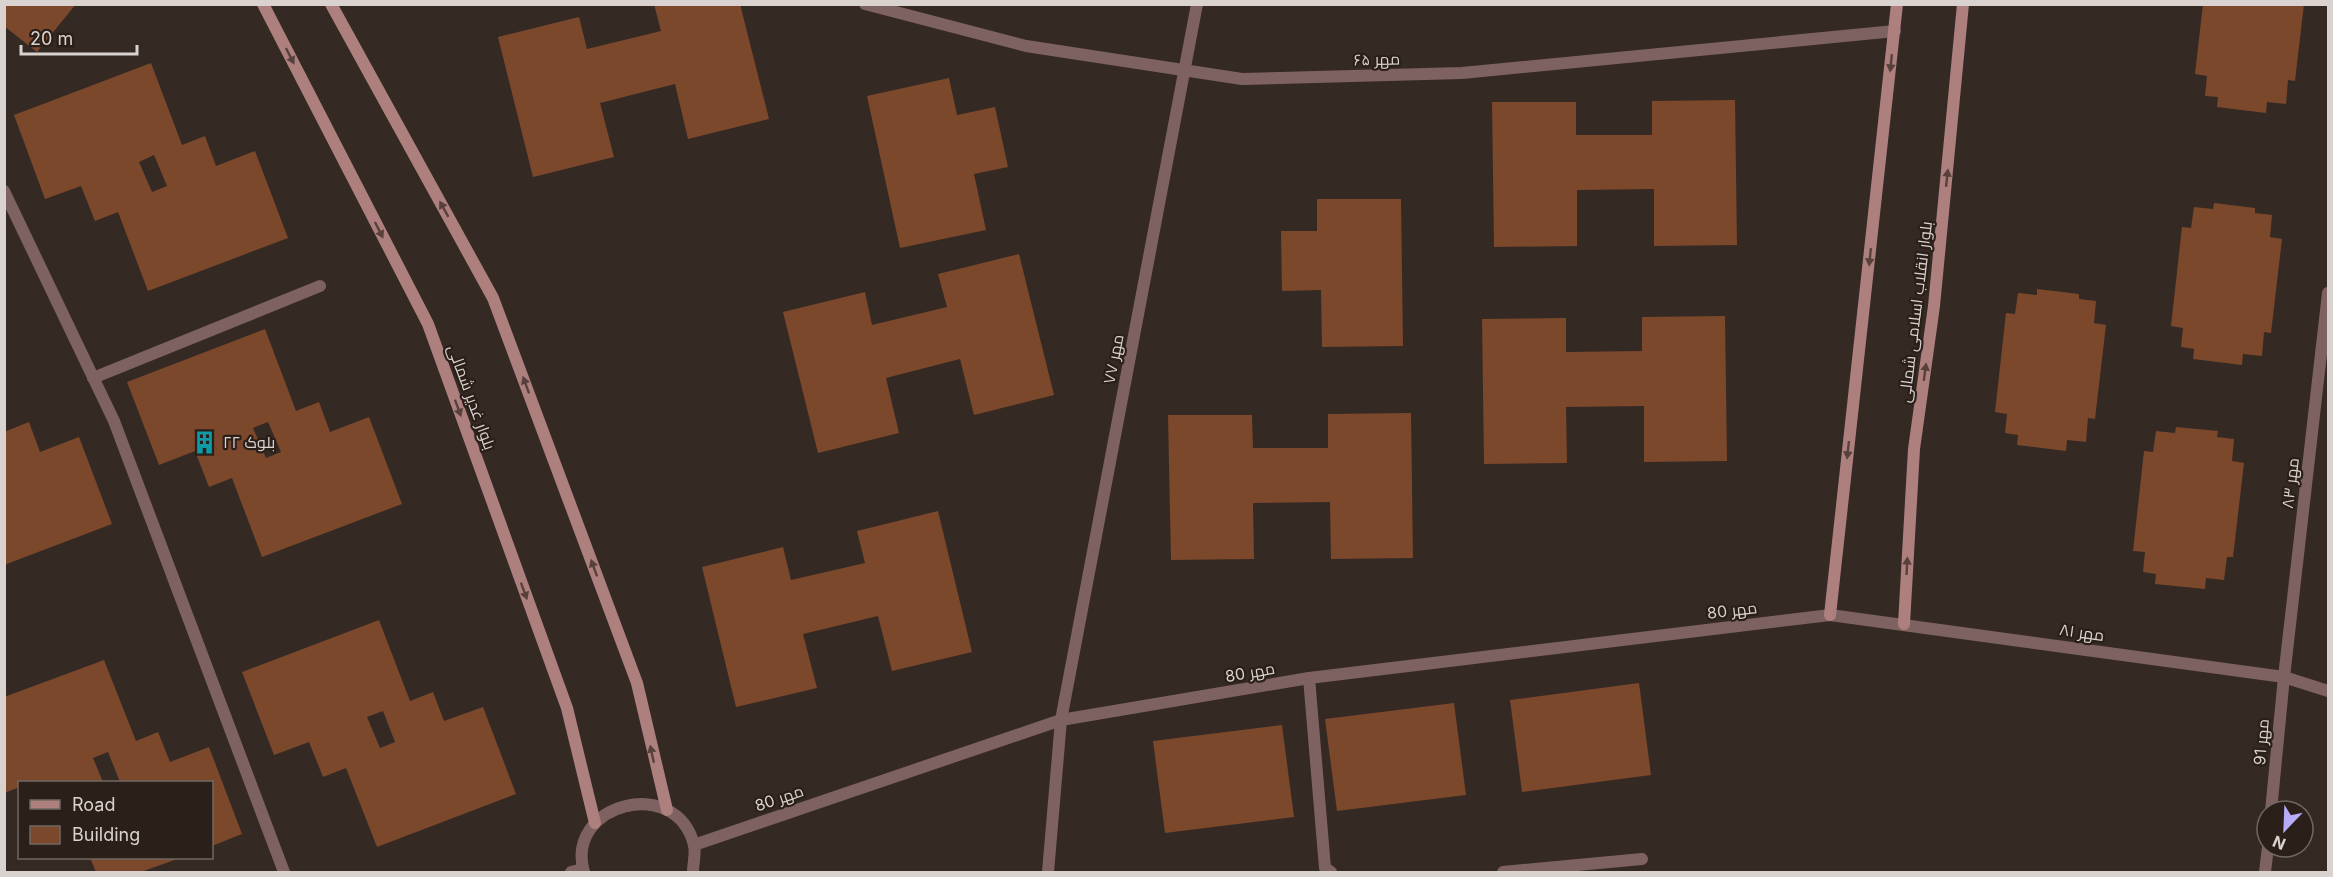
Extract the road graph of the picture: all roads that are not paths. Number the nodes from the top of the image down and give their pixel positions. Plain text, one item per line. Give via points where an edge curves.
1 (263, 4) edge
2 (331, 4) edge
3 (865, 4) edge
4 (1197, 4) edge
5 (1897, 4) edge
6 (1963, 4) edge
7 (1895, 31) junction
8 (1184, 70) junction
9 (4, 191) edge
10 (320, 286) dead end
11 (2328, 293) edge
12 (93, 378) junction
13 (2323, 392) edge
14 (1830, 615) junction
15 (1904, 624) junction
16 (2284, 677) junction
17 (1309, 678) junction
18 (2328, 691) edge
19 (1061, 720) junction
20 (2272, 799) edge
21 (667, 810) junction
22 (595, 823) junction
23 (694, 845) junction
24 (1642, 859) dead end
25 (284, 872) edge
26 (579, 872) edge
27 (693, 873) edge
28 (1048, 873) edge
29 (1331, 873) edge
30 (1503, 873) edge

1 -> 22 main road, بلوار غدیر شمالی via 428,324 567,708
21 -> 2 main road via 637,683 494,298
3 - 8 street, مهر ۶۵ via 1026,46
4 - 8 street, مهر ۷۷
5 - 7 main road
15 -> 6 main road, بلوار انقلاب اسلامی شمالی via 1914,449 1934,306
7 - 8 street, مهر ۶۵ via 1462,73 1242,78
7 -> 14 main road
8 - 19 street, مهر ۷۷
9 - 12 street
10 - 12 street
11 - 13 street, مهر ۸۳
12 - 25 street via 114,421
13 - 16 street, مهر ۸۳
14 - 15 street, مهر ۸۱
14 - 17 street, مهر 80
15 - 16 street, مهر ۸۱
16 - 18 street, مهر ۸۱
16 - 20 street, مهر 91
17 - 19 street, مهر 80
17 - 29 street via 1325,868
19 - 23 street, مهر 80
19 - 28 street, مهر ۷۷
21 - 22 street via 648,804 628,804
21 - 23 street via 684,825
22 - 26 street via 584,845
23 - 27 street
24 - 30 street

